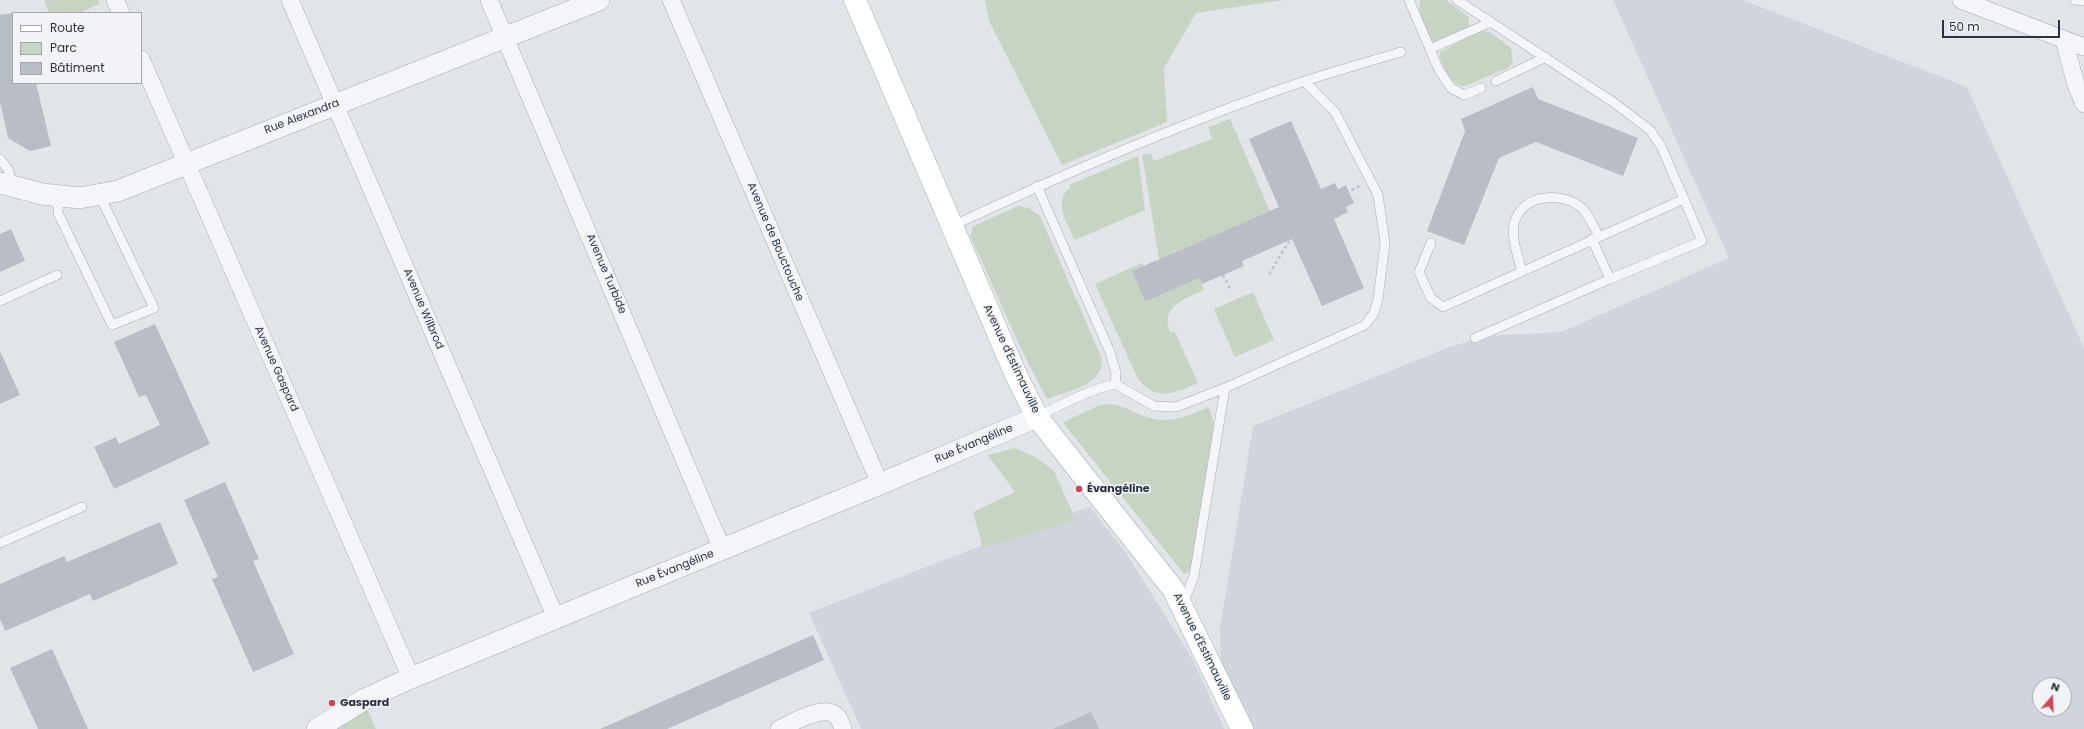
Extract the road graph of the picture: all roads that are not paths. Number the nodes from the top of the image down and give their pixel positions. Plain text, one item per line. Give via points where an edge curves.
1 (115, 0) edge
2 (290, 0) edge
3 (489, 0) edge
4 (599, 0) edge
5 (671, 0) edge
6 (1409, 0) edge
7 (1457, 0) edge
8 (1961, 0) edge
9 (2076, 0) edge
10 (2084, 1) edge
11 (858, 4) edge
12 (121, 12) edge
13 (1491, 22) junction
14 (506, 37) junction
15 (2064, 40) junction
16 (2084, 47) edge
17 (1430, 49) junction
18 (1401, 52) dead end
19 (1546, 57) junction
20 (142, 61) edge
21 (1304, 81) junction
22 (1496, 81) dead end
23 (1481, 88) dead end
24 (335, 104) junction
25 (2084, 104) edge
26 (0, 159) edge
27 (186, 163) junction
28 (6, 185) edge
29 (1037, 186) junction
30 (99, 194) junction
31 (58, 196) junction
32 (1684, 199) junction
33 (952, 226) junction
34 (1596, 237) junction
35 (1431, 243) dead end
36 (1522, 272) junction
37 (57, 275) dead end
38 (1610, 280) junction
39 (0, 301) edge
40 (1475, 338) dead end
41 (1115, 384) junction
42 (1225, 388) junction
43 (1037, 417) junction
44 (880, 484) junction
45 (82, 507) dead end
46 (0, 543) edge
47 (722, 549) junction
48 (1182, 605) junction
49 (556, 618) junction
50 (411, 678) junction
51 (840, 723) edge
52 (317, 729) edge
53 (779, 729) edge
54 (1242, 729) edge

1 - 12 street
2 - 24 street, Avenue Wilbrod
3 - 14 street, Avenue Turbide
4 - 14 street, Rue Alexandra
5 - 44 street, Avenue de Bouctouche
6 - 17 lane
7 - 13 lane
8 - 15 street
9 - 10 lane
11 - 33 main road, Avenue d'Estimauville
13 - 17 lane
13 - 19 lane
14 - 24 street, Rue Alexandra
14 - 47 street, Avenue Turbide
15 - 16 street
15 - 25 street
17 - 23 lane via 1439,70 1451,88 1464,94
18 - 21 lane
19 - 22 lane
19 - 32 lane via 1650,130 1661,146
20 - 27 street, Avenue Gaspard
21 - 29 lane
21 - 42 lane via 1335,112 1378,195 1384,243 1378,299 1374,313 1365,325
24 - 27 street, Rue Alexandra
24 - 49 street, Avenue Wilbrod
26 - 28 lane via 9,170
27 - 30 street, Rue Alexandra via 118,191
27 - 50 street, Avenue Gaspard
28 - 31 street, Rue Alexandra
29 - 33 lane
29 - 41 lane via 1110,352 1116,373
30 - 31 street, Rue Alexandra via 80,198
30 - 31 lane via 154,308 112,325 58,213
32 - 34 lane
32 - 38 lane via 1702,241
33 - 43 main road, Avenue d'Estimauville via 1016,375
34 - 36 lane
34 - 36 lane via 1583,209 1564,198 1546,198 1525,205 1516,218 1513,239
34 - 38 lane
35 - 36 lane via 1419,272 1431,298 1443,307
37 - 39 lane
38 - 40 lane
41 - 42 lane via 1154,406 1165,408 1176,407
41 - 43 lane
42 - 48 lane via 1194,576
43 - 44 street, Rue Évangéline
43 - 48 main road, Avenue d'Estimauville via 1173,589
44 - 47 street, Rue Évangéline
45 - 46 lane
47 - 49 street, Rue Évangéline
48 - 54 main road, Avenue d'Estimauville
49 - 50 street, Rue Évangéline
50 - 52 street, Rue Évangéline via 363,700
51 - 53 street via 827,711 814,713

